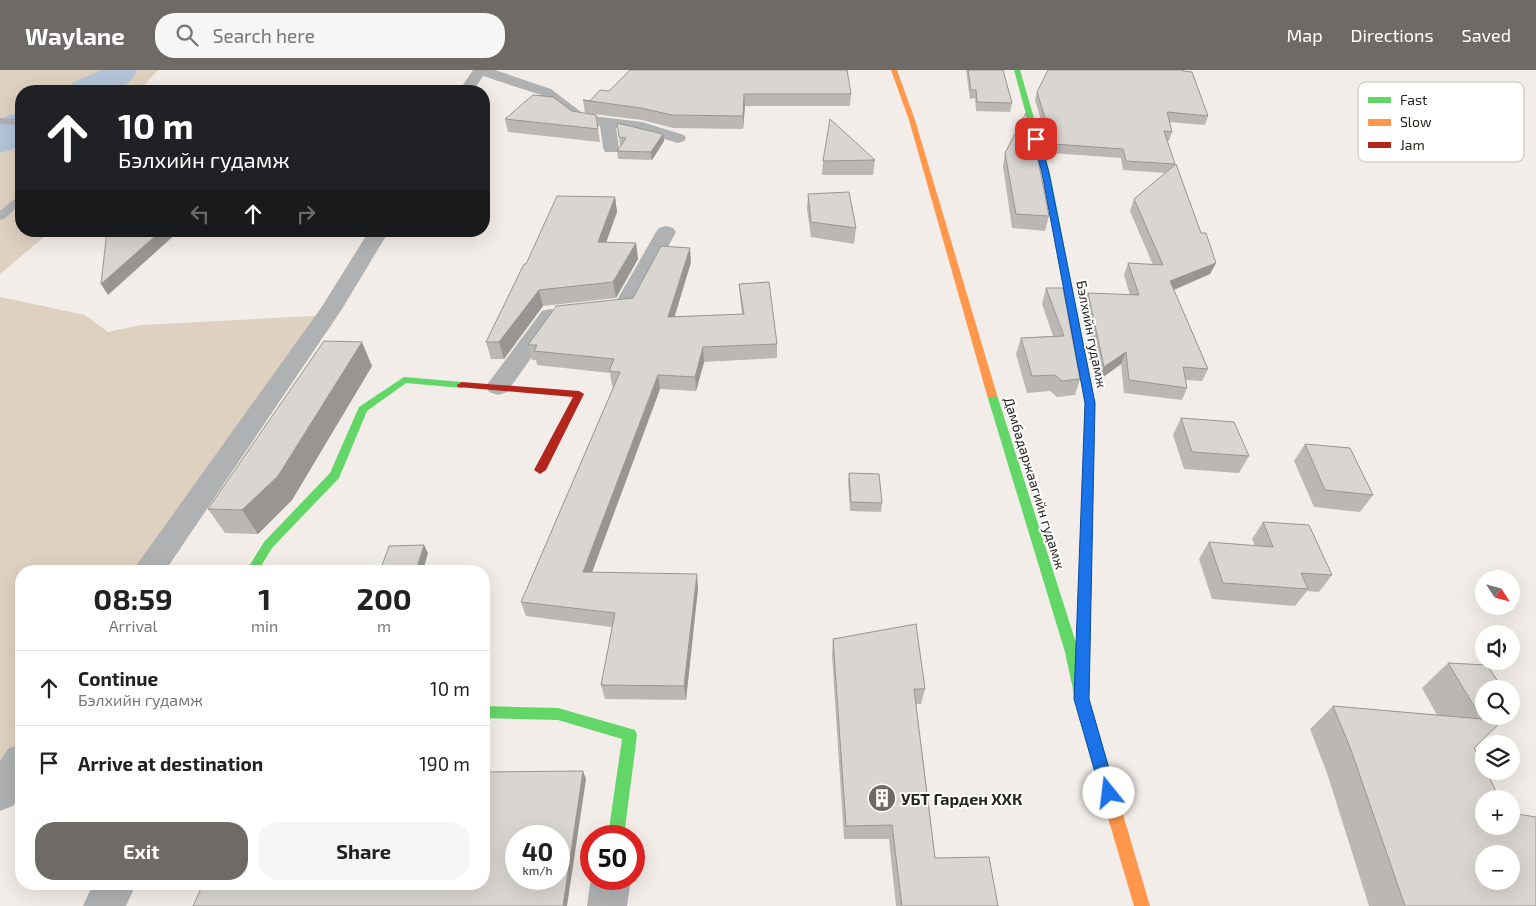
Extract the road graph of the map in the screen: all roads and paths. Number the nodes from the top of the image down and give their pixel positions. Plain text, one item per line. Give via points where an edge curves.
1 (481, 70) edge
2 (894, 70) edge
3 (1017, 70) edge
4 (470, 85) edge
5 (0, 121) edge
6 (15, 122) edge
7 (607, 123) junction
8 (678, 138) dead end
9 (611, 148) dead end
10 (15, 204) edge
11 (0, 217) edge
12 (666, 232) dead end
13 (375, 237) edge
14 (498, 387) junction
15 (540, 470) dead end
16 (153, 565) edge
17 (256, 565) edge
18 (1082, 699) junction
19 (490, 712) edge
20 (15, 770) edge
21 (0, 793) edge
22 (618, 825) edge
23 (112, 890) edge
24 (609, 890) edge
25 (103, 906) edge
26 (607, 906) edge
27 (1142, 906) edge

1 - 4 street
1 - 7 street via 546,92 580,119
2 - 18 street, Дамбадаржаагийн гудамж via 912,120 1003,433 1072,652
3 - 18 street, Бэлхийн гудамж via 1046,173 1090,403
5 - 6 lane
7 - 8 street via 642,127
7 - 9 street
10 - 11 lane
12 - 14 street via 625,306 552,314
13 - 16 street via 331,309
14 - 15 street via 579,394
14 - 17 street via 404,380 363,409 335,475 268,545
18 - 27 street, Дамбадаржаагийн гудамж
19 - 22 street via 558,714 630,735
20 - 21 street
23 - 25 street
24 - 26 street

